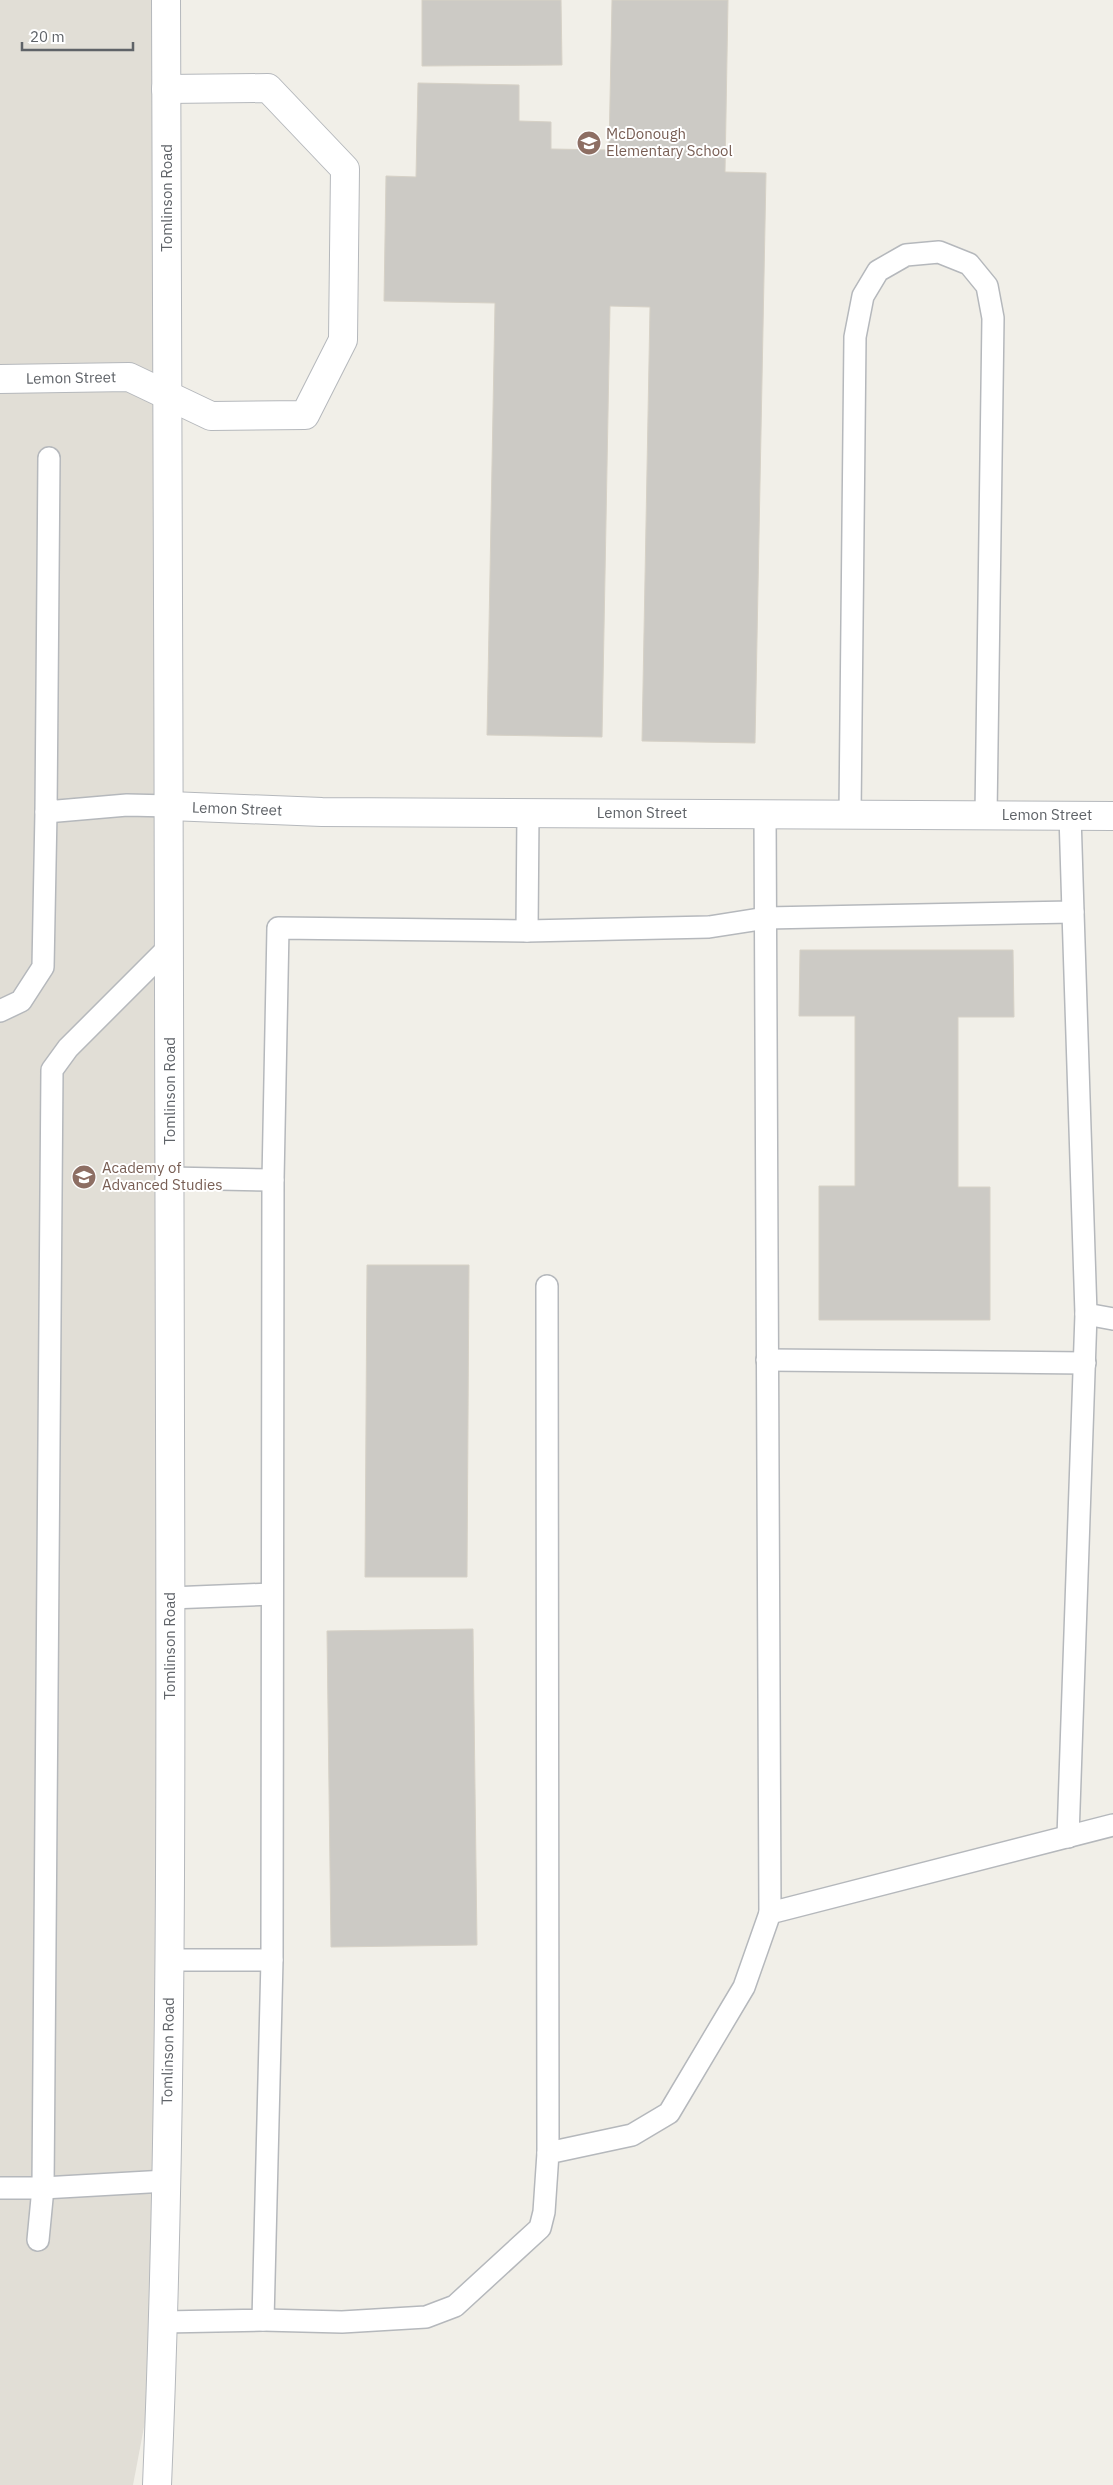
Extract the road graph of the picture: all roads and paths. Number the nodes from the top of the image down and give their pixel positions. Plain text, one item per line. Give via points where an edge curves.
1 (166, 0) edge
2 (166, 89) junction
3 (0, 379) edge
4 (167, 395) junction
5 (49, 458) dead end
6 (170, 806) junction
7 (46, 812) junction
8 (528, 813) junction
9 (765, 813) junction
10 (850, 814) junction
11 (986, 815) junction
12 (1070, 815) junction
13 (1113, 816) edge
14 (1073, 912) junction
15 (766, 918) junction
16 (527, 931) junction
17 (169, 948) junction
18 (0, 1011) edge
19 (170, 1178) junction
20 (273, 1180) junction
21 (546, 1286) dead end
22 (1086, 1314) junction
23 (1113, 1318) edge
24 (767, 1360) junction
25 (1085, 1364) junction
26 (272, 1594) junction
27 (170, 1598) junction
28 (1113, 1825) edge
29 (1068, 1837) junction
30 (770, 1913) junction
31 (169, 1960) junction
32 (272, 1960) junction
33 (548, 2153) junction
34 (166, 2181) junction
35 (0, 2188) edge
36 (43, 2188) junction
37 (38, 2240) dead end
38 (263, 2320) junction
39 (164, 2322) junction
40 (157, 2485) edge

1 - 2 street, Tomlinson Road
2 - 4 street, Tomlinson Road
2 - 4 street, Lemon Street via 268,88 345,169 343,340 304,416 211,416
3 - 4 street, Lemon Street via 129,377
4 - 6 street, Tomlinson Road
5 - 7 lane
6 - 7 lane via 127,805
6 - 8 street, Lemon Street via 322,812
6 - 17 street, Tomlinson Road
7 - 18 lane via 43,967 21,1001
8 - 9 street, Lemon Street
8 - 16 lane
9 - 10 street, Lemon Street
9 - 15 lane
10 - 11 street, Lemon Street
10 - 11 lane via 855,337 863,296 878,271 906,255 939,252 970,264 987,286 993,318
11 - 12 street, Lemon Street
12 - 13 street, Lemon Street
12 - 14 lane
14 - 15 lane
14 - 22 lane
15 - 16 lane via 709,927
15 - 24 lane
16 - 20 lane via 278,928
17 - 19 street, Tomlinson Road
17 - 36 lane via 68,1048 52,1070
19 - 20 lane
19 - 27 street, Tomlinson Road
20 - 26 lane
21 - 33 lane
22 - 23 lane
22 - 25 lane
24 - 25 lane
24 - 30 lane
25 - 29 lane
26 - 27 lane
26 - 32 lane
27 - 31 street, Tomlinson Road
28 - 29 lane
29 - 30 lane
30 - 33 lane via 744,1987 670,2113 632,2135
31 - 32 lane
31 - 34 street, Tomlinson Road
32 - 38 lane
33 - 38 lane via 540,2228 455,2306 426,2318 342,2322
34 - 36 lane
34 - 39 street, Tomlinson Road
35 - 36 lane
36 - 37 lane
38 - 39 lane
39 - 40 street, Tomlinson Road

